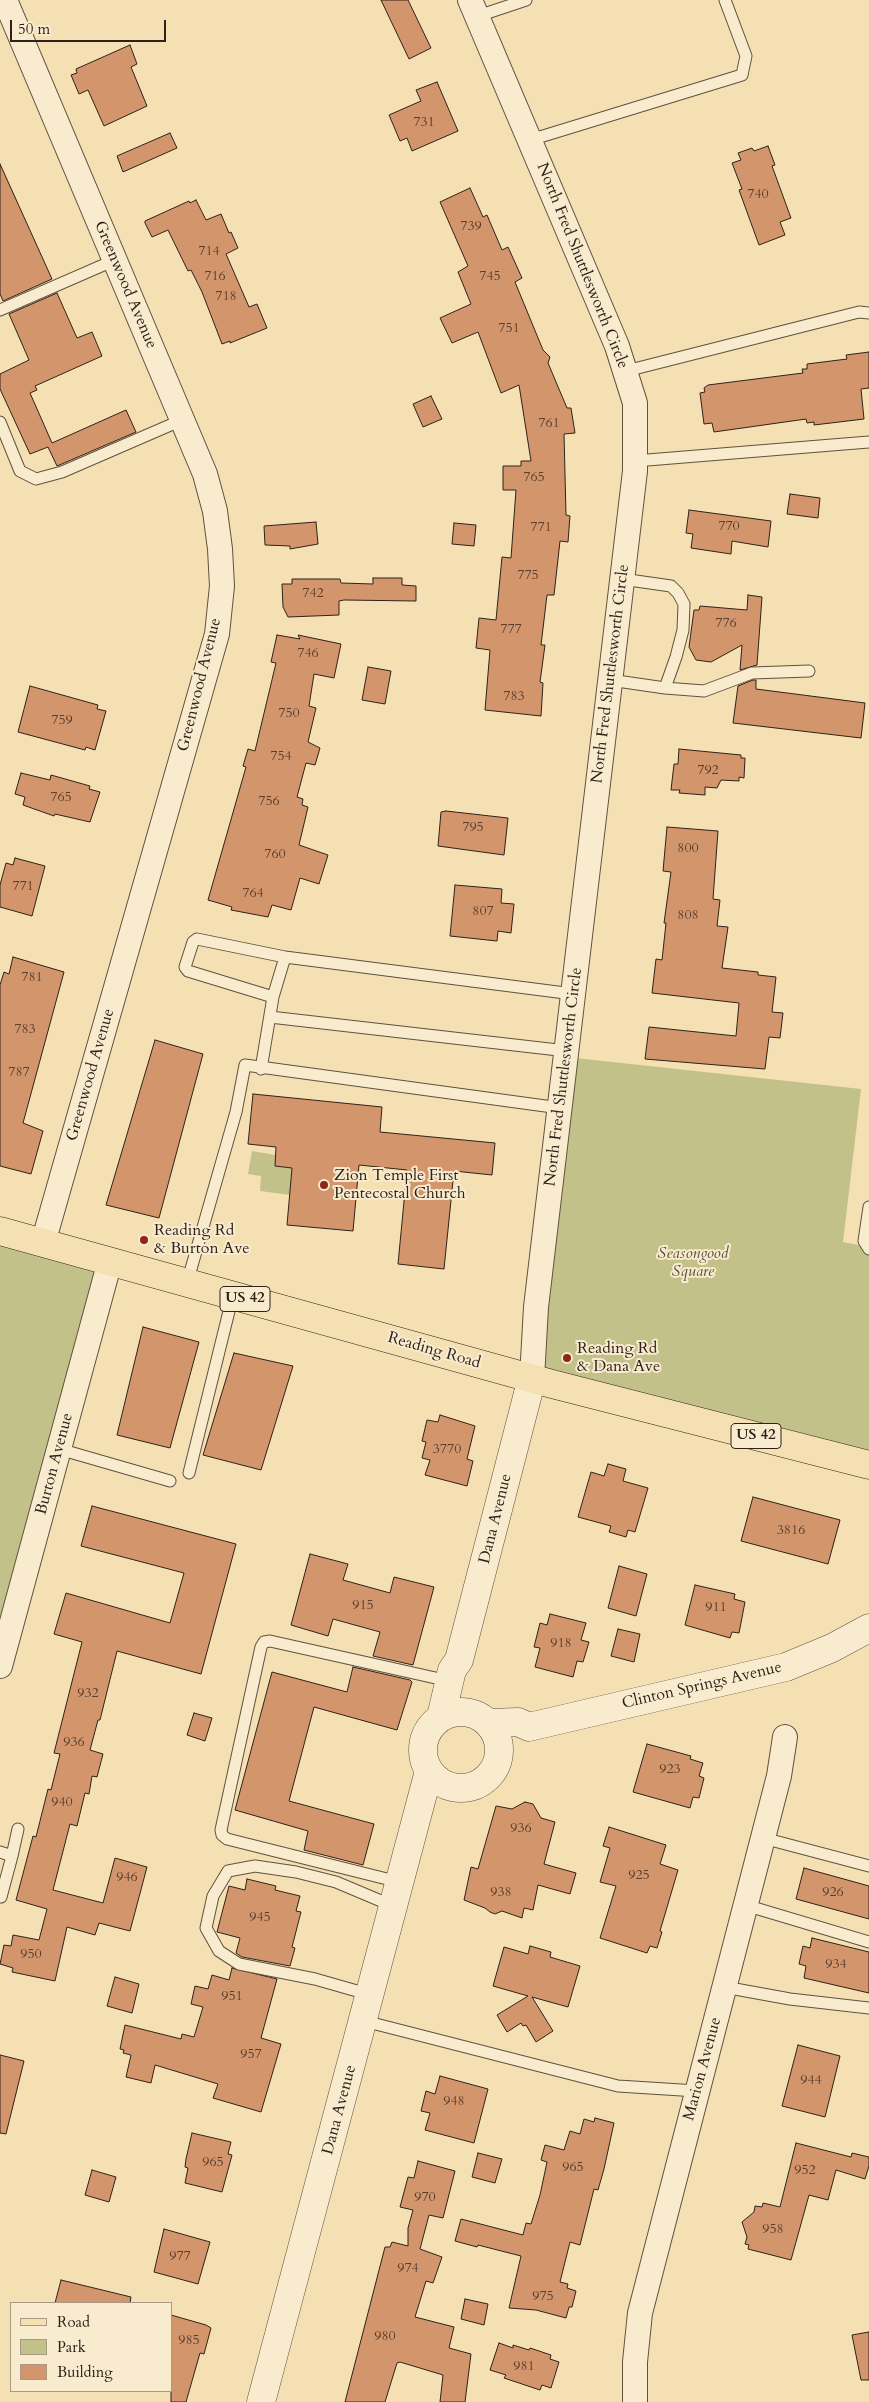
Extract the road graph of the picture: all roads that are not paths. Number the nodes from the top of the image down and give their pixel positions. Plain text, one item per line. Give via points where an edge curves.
1 (5, 0) edge
2 (526, 0) edge
3 (725, 0) edge
4 (474, 8) edge
5 (530, 140) junction
6 (115, 260) junction
7 (0, 310) edge
8 (869, 313) edge
9 (626, 371) junction
10 (182, 420) junction
11 (0, 422) edge
12 (869, 442) edge
13 (635, 461) junction
14 (622, 579) junction
15 (809, 671) dead end
16 (610, 680) junction
17 (665, 688) junction
18 (285, 957) junction
19 (573, 994) junction
20 (273, 997) junction
21 (270, 1017) junction
22 (567, 1052) junction
23 (261, 1069) junction
24 (560, 1108) junction
25 (869, 1207) edge
26 (0, 1231) edge
27 (43, 1242) junction
28 (869, 1249) edge
29 (110, 1261) junction
30 (188, 1283) junction
31 (233, 1295) junction
32 (532, 1378) junction
33 (59, 1450) junction
34 (869, 1465) edge
35 (189, 1473) dead end
36 (170, 1481) dead end
37 (869, 1628) edge
38 (0, 1666) edge
39 (454, 1670) junction
40 (441, 1717) junction
41 (481, 1719) junction
42 (528, 1727) junction
43 (786, 1737) dead end
44 (499, 1753) junction
45 (429, 1771) junction
46 (458, 1788) junction
47 (417, 1819) junction
48 (18, 1829) dead end
49 (763, 1838) junction
50 (0, 1852) edge
51 (12, 1856) junction
52 (869, 1866) edge
53 (398, 1894) junction
54 (1, 1897) edge
55 (745, 1904) junction
56 (869, 1942) edge
57 (724, 1986) junction
58 (371, 1995) junction
59 (869, 2008) edge
60 (364, 2021) junction
61 (697, 2091) junction
62 (261, 2402) edge
63 (636, 2402) edge

1 - 6 street, Greenwood Avenue
2 - 4 lane
3 - 5 lane via 746,56 742,75
4 - 5 street, North Fred Shuttlesworth Circle
5 - 9 street, North Fred Shuttlesworth Circle
6 - 7 lane
6 - 10 street, Greenwood Avenue
8 - 9 lane via 859,312
9 - 13 street, North Fred Shuttlesworth Circle via 636,403
10 - 11 lane via 62,472 36,479 20,471
10 - 27 street, Greenwood Avenue via 205,474 215,511 222,586 217,634
12 - 13 lane
13 - 14 street, North Fred Shuttlesworth Circle
14 - 16 street, North Fred Shuttlesworth Circle
14 - 17 lane via 671,586 684,604 683,630
15 - 17 lane via 752,673 704,691
16 - 17 lane
16 - 19 street, North Fred Shuttlesworth Circle
18 - 19 lane
18 - 20 lane
18 - 20 lane via 197,939 185,966 188,971
19 - 22 street, North Fred Shuttlesworth Circle
20 - 21 lane
21 - 22 lane
21 - 23 lane
22 - 24 street, North Fred Shuttlesworth Circle
23 - 24 lane
23 - 30 lane via 245,1065 236,1112
24 - 32 street, North Fred Shuttlesworth Circle via 536,1307
25 - 28 lane via 864,1242
26 - 27 main road, Reading Road / US 42
27 - 29 main road, Reading Road / US 42
29 - 30 main road, Reading Road / US 42
29 - 33 street, Burton Avenue
30 - 31 main road, Reading Road / US 42
31 - 32 main road, Reading Road / US 42
31 - 35 lane
32 - 34 main road, Reading Road / US 42
32 - 39 street, Dana Avenue
33 - 36 lane
33 - 38 street, Burton Avenue
37 - 42 street, Clinton Springs Avenue via 786,1667
39 - 40 street, Dana Avenue
39 - 41 street
39 - 53 lane via 270,1641 261,1646 222,1835 227,1840
40 - 41 street via 452,1713
40 - 45 street via 432,1725 424,1742 424,1760
41 - 42 street, Clinton Springs Avenue via 518,1722
41 - 44 street via 495,1732
42 - 44 street via 520,1739
43 - 49 street, Marion Avenue
44 - 46 street via 490,1775 481,1783
45 - 46 street via 447,1786
45 - 47 street, Dana Avenue
46 - 47 street via 437,1808
47 - 53 street, Dana Avenue
48 - 51 lane
49 - 52 lane
49 - 55 street, Marion Avenue
50 - 51 lane
51 - 54 lane
53 - 58 street, Dana Avenue
53 - 58 lane via 372,1899 336,1882 255,1866 228,1871 213,1896 206,1928 219,1951 239,1964 315,1978
55 - 56 lane
55 - 57 street, Marion Avenue
57 - 59 lane via 790,1999
57 - 61 street, Marion Avenue
58 - 60 street, Dana Avenue
60 - 61 lane via 618,2086
60 - 62 street, Dana Avenue
61 - 63 street, Marion Avenue via 640,2313 634,2362

